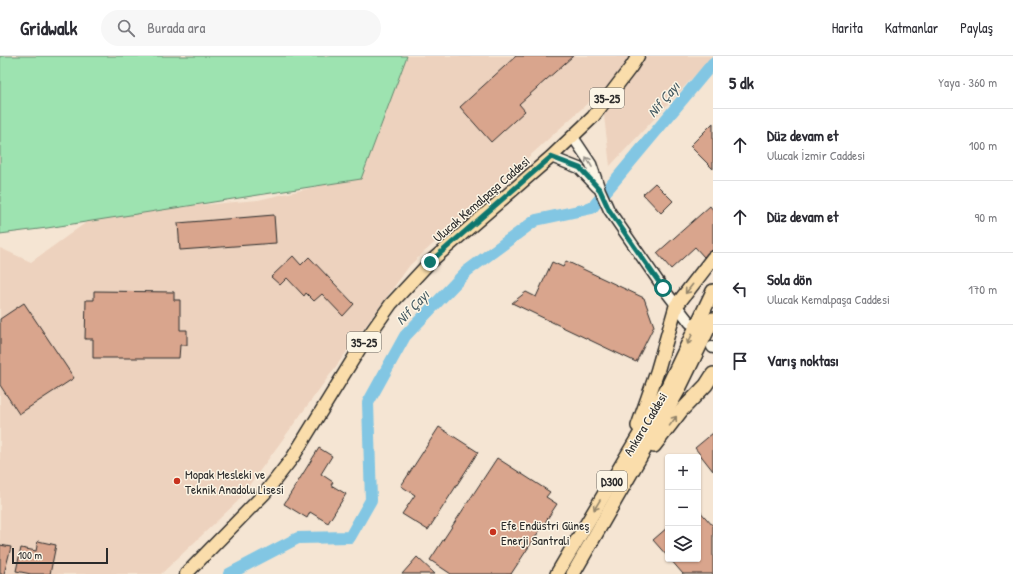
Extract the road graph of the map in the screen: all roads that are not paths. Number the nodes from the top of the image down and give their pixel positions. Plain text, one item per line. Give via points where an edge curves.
1 (638, 56) edge
2 (572, 137) junction
3 (551, 157) junction
4 (600, 190) junction
5 (713, 258) edge
6 (713, 291) edge
7 (676, 306) junction
8 (713, 319) edge
9 (690, 323) dead end
10 (713, 374) edge
11 (612, 480) junction
12 (616, 498) junction
13 (186, 574) edge
14 (557, 574) edge
15 (573, 574) edge

1 - 2 main road, Ulucak Kemalpaşa Caddesi / 35-25 via 593,117
2 - 3 main road, Ulucak Kemalpaşa Caddesi / 35-25
4 -> 2 street via 591,164
3 - 4 street via 580,168
3 - 13 main road, Ulucak Kemalpaşa Caddesi / 35-25 via 430,262 391,304 360,348 293,457 265,493
4 - 7 street via 609,210
5 -> 7 highway
6 -> 11 highway, Ankara Caddesi / D300 via 667,388
7 - 9 street
7 - 11 highway via 642,415
8 - 12 highway, Ankara Caddesi / D300 via 678,391
12 -> 10 highway via 681,411
11 -> 14 highway, Ankara Caddesi / D300
12 - 15 highway, Ankara Caddesi / D300

